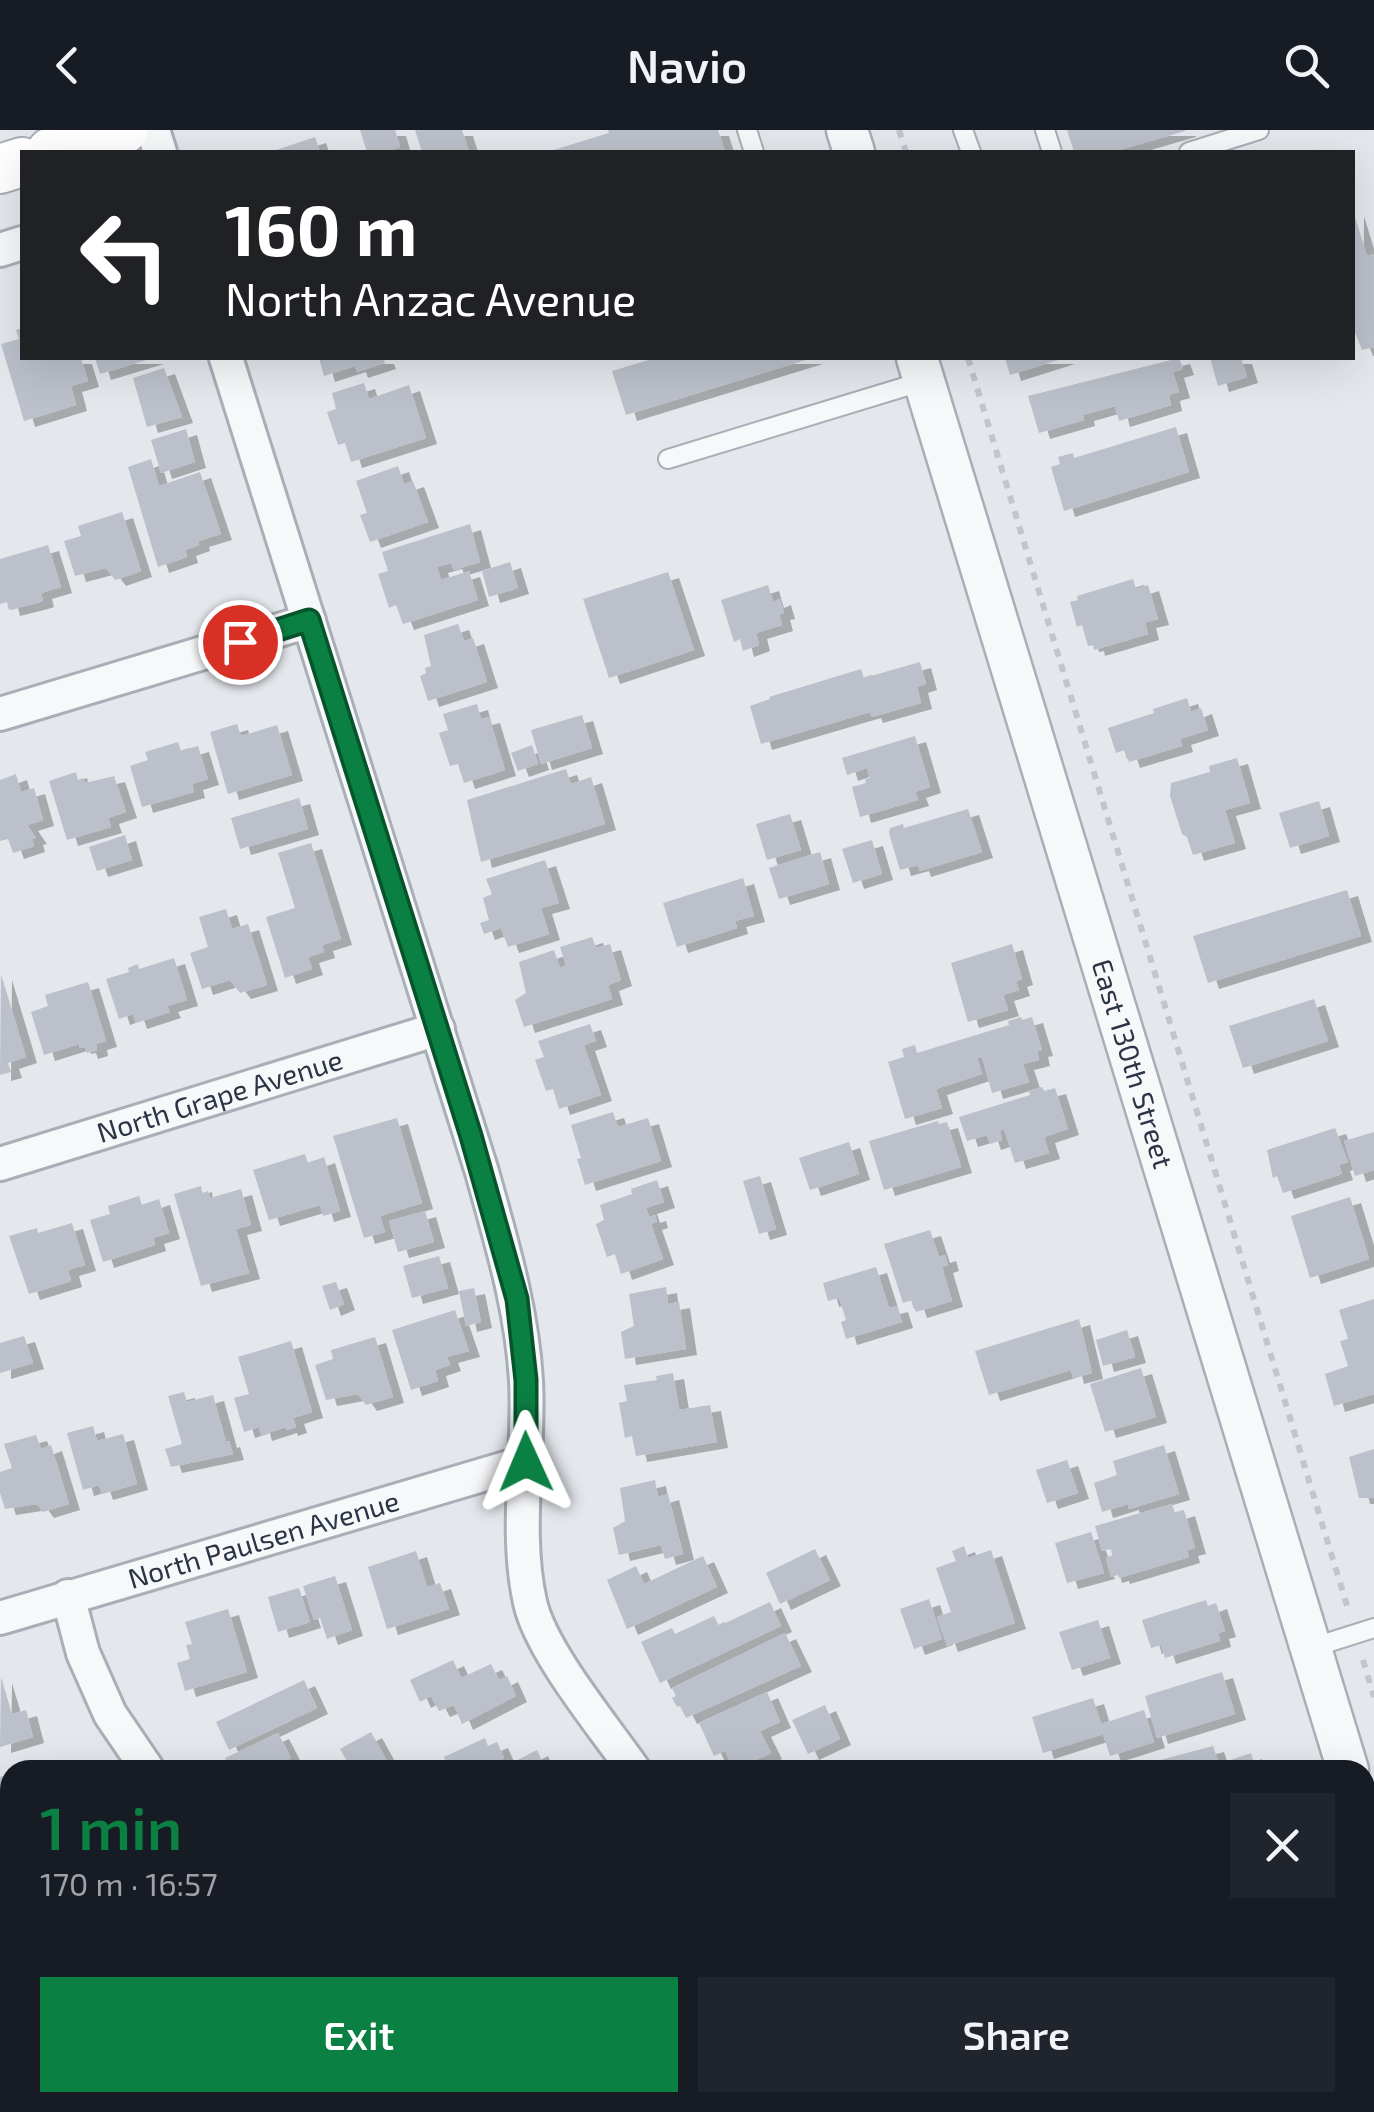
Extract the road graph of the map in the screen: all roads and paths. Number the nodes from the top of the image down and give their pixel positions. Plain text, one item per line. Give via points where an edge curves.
1 (122, 130) edge
2 (1259, 130) edge
3 (57, 150) edge
4 (1194, 150) edge
5 (227, 360) edge
6 (969, 360) edge
7 (921, 369) edge
8 (668, 459) dead end
9 (309, 620) junction
10 (0, 714) edge
11 (438, 1029) junction
12 (0, 1164) edge
13 (526, 1462) junction
14 (68, 1596) junction
15 (0, 1618) edge
16 (1374, 1628) edge
17 (1355, 1634) junction
18 (1311, 1648) junction
19 (1374, 1697) edge
20 (141, 1760) edge
21 (627, 1760) edge
22 (1345, 1760) edge

1 - 3 main road
2 - 4 lane
5 - 9 street
6 - 17 path
7 - 8 lane
7 - 18 street, East 130th Street
9 - 10 street
9 - 11 street
11 - 12 street, North Grape Avenue
11 - 13 street via 517,1299
13 - 14 street, North Paulsen Avenue
13 - 21 street via 530,1604 548,1647
14 - 15 street, North Paulsen Avenue
14 - 20 street via 110,1714
16 - 17 lane
17 - 18 lane
17 - 19 path
18 - 22 street, East 130th Street

